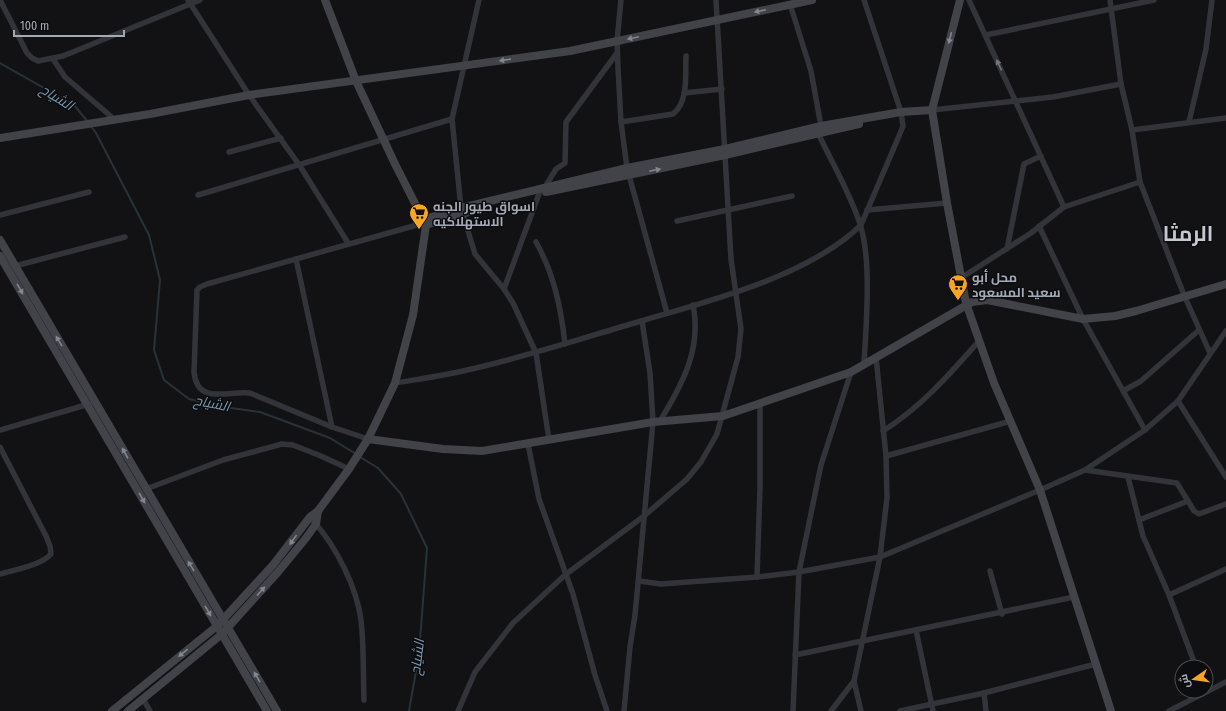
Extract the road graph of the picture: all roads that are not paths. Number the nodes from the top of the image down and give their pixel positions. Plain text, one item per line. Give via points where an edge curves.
1 (0, 0) edge
2 (200, 0) edge
3 (325, 0) edge
4 (479, 0) edge
5 (621, 0) edge
6 (716, 0) edge
7 (812, 0) edge
8 (864, 0) edge
9 (960, 0) edge
10 (968, 0) edge
11 (1110, 0) edge
12 (1154, 0) edge
13 (1212, 0) edge
14 (189, 2) edge
15 (790, 4) junction
16 (1111, 10) junction
17 (718, 19) junction
18 (986, 35) junction
19 (617, 41) junction
20 (617, 53) junction
21 (686, 56) dead end
22 (53, 59) junction
23 (463, 66) junction
24 (356, 81) junction
25 (1121, 84) junction
26 (722, 89) junction
27 (684, 93) junction
28 (249, 95) junction
29 (1016, 100) junction
30 (932, 110) junction
31 (904, 113) junction
32 (1226, 118) edge
33 (114, 119) junction
34 (452, 119) junction
35 (621, 122) junction
36 (1189, 122) junction
37 (819, 130) junction
38 (1132, 130) junction
39 (0, 138) edge
40 (281, 138) junction
41 (383, 140) junction
42 (229, 152) dead end
43 (725, 152) junction
44 (1041, 156) junction
45 (300, 166) junction
46 (628, 171) junction
47 (1140, 182) junction
48 (545, 187) junction
49 (89, 192) dead end
50 (539, 194) junction
51 (198, 195) dead end
52 (792, 196) dead end
53 (947, 202) junction
54 (1064, 207) junction
55 (728, 209) junction
56 (867, 210) junction
57 (462, 211) junction
58 (0, 215) edge
59 (677, 221) dead end
60 (426, 222) junction
61 (861, 225) junction
62 (1040, 226) junction
63 (125, 237) dead end
64 (0, 240) edge
65 (536, 242) dead end
66 (348, 243) junction
67 (1007, 249) junction
68 (0, 256) edge
69 (296, 258) junction
70 (15, 266) junction
71 (961, 278) junction
72 (1226, 284) edge
73 (504, 289) junction
74 (735, 292) junction
75 (1184, 295) junction
76 (966, 303) junction
77 (693, 305) junction
78 (667, 313) junction
79 (1083, 319) junction
80 (642, 321) junction
81 (1199, 330) junction
82 (1226, 331) edge
83 (979, 341) junction
84 (565, 344) junction
85 (536, 353) junction
86 (1210, 353) junction
87 (876, 358) junction
88 (864, 364) junction
89 (851, 372) junction
90 (395, 383) junction
91 (1123, 391) junction
92 (1178, 401) junction
93 (95, 402) junction
94 (760, 404) junction
95 (87, 405) junction
96 (723, 416) junction
97 (1011, 421) junction
98 (657, 422) junction
99 (332, 427) junction
100 (0, 430) edge
101 (1145, 430) junction
102 (883, 431) junction
103 (549, 440) junction
104 (366, 442) junction
105 (528, 444) junction
106 (0, 447) edge
107 (886, 456) junction
108 (350, 467) junction
109 (1085, 470) junction
110 (1128, 477) junction
111 (1226, 477) edge
112 (146, 489) junction
113 (1040, 490) junction
114 (1188, 501) junction
115 (1226, 504) edge
116 (318, 511) junction
117 (644, 516) junction
118 (310, 517) junction
119 (1139, 520) junction
120 (316, 524) junction
121 (880, 557) junction
122 (1226, 569) edge
123 (990, 571) dead end
124 (799, 572) junction
125 (0, 574) edge
126 (565, 575) junction
127 (756, 577) junction
128 (639, 581) junction
129 (1169, 595) junction
130 (1074, 597) junction
131 (1002, 614) junction
132 (223, 620) junction
133 (217, 626) junction
134 (916, 630) junction
135 (225, 631) junction
136 (861, 642) junction
137 (795, 655) junction
138 (1193, 659) edge
139 (1096, 664) junction
140 (854, 681) junction
141 (1226, 682) edge
142 (1214, 688) edge
143 (984, 694) junction
144 (143, 699) junction
145 (1192, 699) edge
146 (364, 700) dead end
147 (932, 704) junction
148 (112, 711) edge
149 (128, 711) edge
150 (150, 711) edge
151 (267, 711) edge
152 (277, 711) edge
153 (458, 711) edge
154 (607, 711) edge
155 (624, 711) edge
156 (793, 711) edge
157 (831, 711) edge
158 (861, 711) edge
159 (900, 711) edge
160 (933, 711) edge
161 (986, 711) edge
162 (1111, 711) edge
163 (1169, 711) edge

1 - 22 street via 27,53 38,60
2 - 14 street
3 - 24 street
4 - 23 street
5 - 19 street
6 - 17 street
7 - 15 street
8 - 31 street
9 -> 30 street
10 - 18 street
11 - 16 street
12 - 16 street
13 - 36 street via 1206,49
14 - 22 street via 80,50
14 - 28 street
15 -> 17 street
15 - 37 street via 811,71
16 - 18 street
16 - 25 street
17 -> 19 street
17 - 26 street
29 -> 18 street
19 - 20 street
19 -> 23 street via 570,51
20 - 35 street
20 - 48 street via 566,122 565,163 556,169
21 - 27 street
22 - 33 street via 65,77
23 - 24 street
23 - 34 street
24 - 28 street
24 - 41 street
25 - 29 street via 1071,95
25 - 38 street
26 - 27 street
26 - 43 street
27 - 35 street via 680,109 674,114
28 - 33 street
28 - 40 street
29 - 30 street
29 - 44 street
30 - 31 street
30 - 53 street
31 - 37 street
31 - 56 street via 903,126
32 - 36 street
33 - 39 street
34 - 41 street
34 - 57 street
35 - 46 street
36 - 38 street
37 - 43 street
37 - 61 street
38 - 47 street
40 - 42 street
40 - 45 street
41 - 45 street
41 - 60 street
43 - 46 street
43 - 55 street
44 - 54 street
44 - 67 street via 1024,164
45 - 51 street
45 - 66 street
46 - 48 street
46 - 50 street
46 - 78 street
47 - 54 street
47 - 75 street
48 - 57 street
49 - 58 street
50 - 57 street
50 - 73 street
52 - 55 street
53 - 56 street
53 - 71 street
54 - 62 street
55 - 59 street
55 - 74 street
56 - 61 street
57 - 60 street
57 - 73 street via 475,254
60 - 66 street
60 - 90 street via 413,315
61 - 74 street via 836,245 802,264
61 - 88 street via 866,285
62 - 67 street
62 - 79 street
63 - 70 street
64 - 70 street
65 - 84 street via 545,259 561,307
66 - 69 street
67 - 71 street
68 -> 95 street
69 - 99 street
69 - 99 street via 200,287 196,384 201,389 224,395 250,393
93 -> 70 street
71 - 76 street
72 - 75 street
73 - 85 street
74 - 77 street
74 - 96 street via 741,340
75 - 79 street via 1160,305 1115,316
75 - 81 street
76 - 79 street via 987,300
76 - 83 street
76 - 87 street
77 - 78 street
77 - 98 street via 696,328 691,361 680,388
78 - 80 street
79 - 91 street
80 - 84 street
80 - 98 street
81 - 86 street
81 - 91 street via 1141,381
82 - 86 street
83 - 97 street
83 - 102 street via 917,407
84 - 85 street
85 - 90 street via 466,370
85 - 103 street
86 - 92 street
87 - 88 street
87 - 102 street
88 - 89 street
89 - 94 street
89 - 124 street via 821,465
90 - 104 street
91 - 101 street
92 - 101 street
92 - 111 street
93 - 95 street
112 -> 93 street
94 - 96 street
94 - 127 street
95 - 100 street
95 -> 133 street
96 - 98 street
96 - 117 street via 711,448 701,462 687,479
97 - 107 street
97 - 113 street
98 - 103 street
98 - 117 street
99 - 104 street
101 - 109 street
102 - 107 street
103 - 105 street
104 - 105 street via 462,451
104 - 108 street
105 - 126 street via 539,499
106 - 125 street via 46,536 51,554 36,563
107 - 121 street via 887,498
108 - 112 street via 282,444 223,460
108 - 116 street
109 - 110 street
109 - 113 street
110 - 114 street via 1177,483
110 - 119 street
132 -> 112 street
113 - 121 street
113 - 130 street
114 - 115 street via 1199,514
114 - 119 street
116 - 118 street
116 - 120 street
117 - 126 street
117 - 128 street
118 - 120 street
118 -> 132 street via 274,565
119 - 129 street via 1152,558
135 -> 120 street via 278,572
120 - 146 street via 335,551 356,600 362,632
121 - 124 street
121 - 136 street
122 - 129 street
123 - 131 street
124 - 127 street
124 - 137 street
126 - 153 street via 513,623 482,661
126 - 154 street via 573,594
127 - 128 street via 661,584
128 - 155 street
129 - 138 street
130 - 131 street
130 - 139 street
131 - 134 street
132 - 133 street
132 - 135 street
133 - 135 street
133 -> 148 street
134 - 136 street
134 - 147 street
135 - 144 street
135 - 151 street
152 -> 135 street
136 - 137 street
136 - 140 street
137 - 156 street
139 - 143 street
139 - 162 street
140 - 157 street
140 - 158 street
141 - 142 street
143 - 147 street
143 - 161 street
144 - 149 street
144 - 150 street
145 - 163 street
147 - 159 street
147 - 160 street

